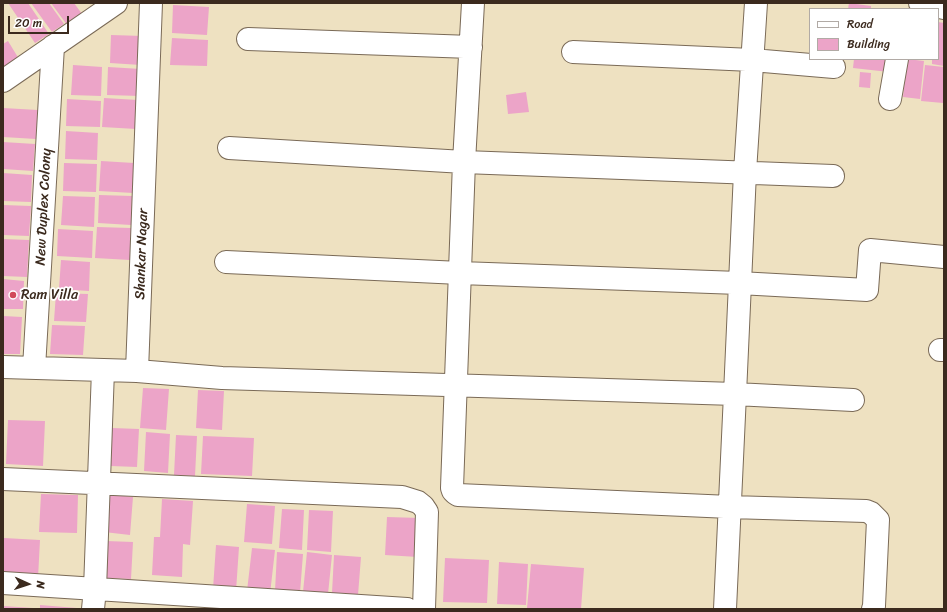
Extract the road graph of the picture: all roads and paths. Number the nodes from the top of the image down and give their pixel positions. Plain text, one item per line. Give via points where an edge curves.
1 (116, 3) edge
2 (151, 3) edge
3 (473, 3) edge
4 (756, 3) edge
5 (920, 3) edge
6 (944, 8) edge
7 (248, 39) dead end
8 (53, 46) junction
9 (471, 47) junction
10 (573, 52) dead end
11 (752, 60) junction
12 (897, 60) edge
13 (834, 67) dead end
14 (3, 81) edge
15 (890, 99) dead end
16 (229, 148) dead end
17 (464, 162) junction
18 (745, 172) junction
19 (833, 176) dead end
20 (944, 257) edge
21 (226, 262) dead end
22 (460, 273) junction
23 (739, 283) junction
24 (3, 366) edge
25 (34, 368) junction
26 (103, 370) junction
27 (137, 371) junction
28 (456, 385) junction
29 (735, 394) junction
30 (853, 400) dead end
31 (3, 479) edge
32 (99, 483) junction
33 (730, 507) junction
34 (3, 583) edge
35 (94, 599) edge
36 (407, 609) edge
37 (424, 609) edge
38 (725, 609) edge
39 (873, 609) edge

1 - 8 street
2 - 27 street, Shankar Nagar
3 - 9 street
4 - 11 street
5 - 6 street
7 - 9 street
8 - 14 street
8 - 25 street, New Duplex Colony
9 - 17 street
10 - 11 street
11 - 13 street
11 - 18 street
12 - 15 street
16 - 17 street
17 - 18 street
17 - 22 street
18 - 19 street
18 - 23 street
20 - 23 street via 870,250 867,290
21 - 22 street
22 - 23 street
22 - 28 street
23 - 29 street
24 - 25 street
25 - 26 street
26 - 27 street
26 - 32 street
27 - 28 street via 222,378
28 - 29 street
28 - 33 street via 452,488 458,495
29 - 30 street
29 - 33 street
31 - 32 street
32 - 35 street
32 - 37 street via 402,497 418,502 427,512
33 - 38 street
33 - 39 street via 871,513 878,520
34 - 35 street
35 - 36 street

